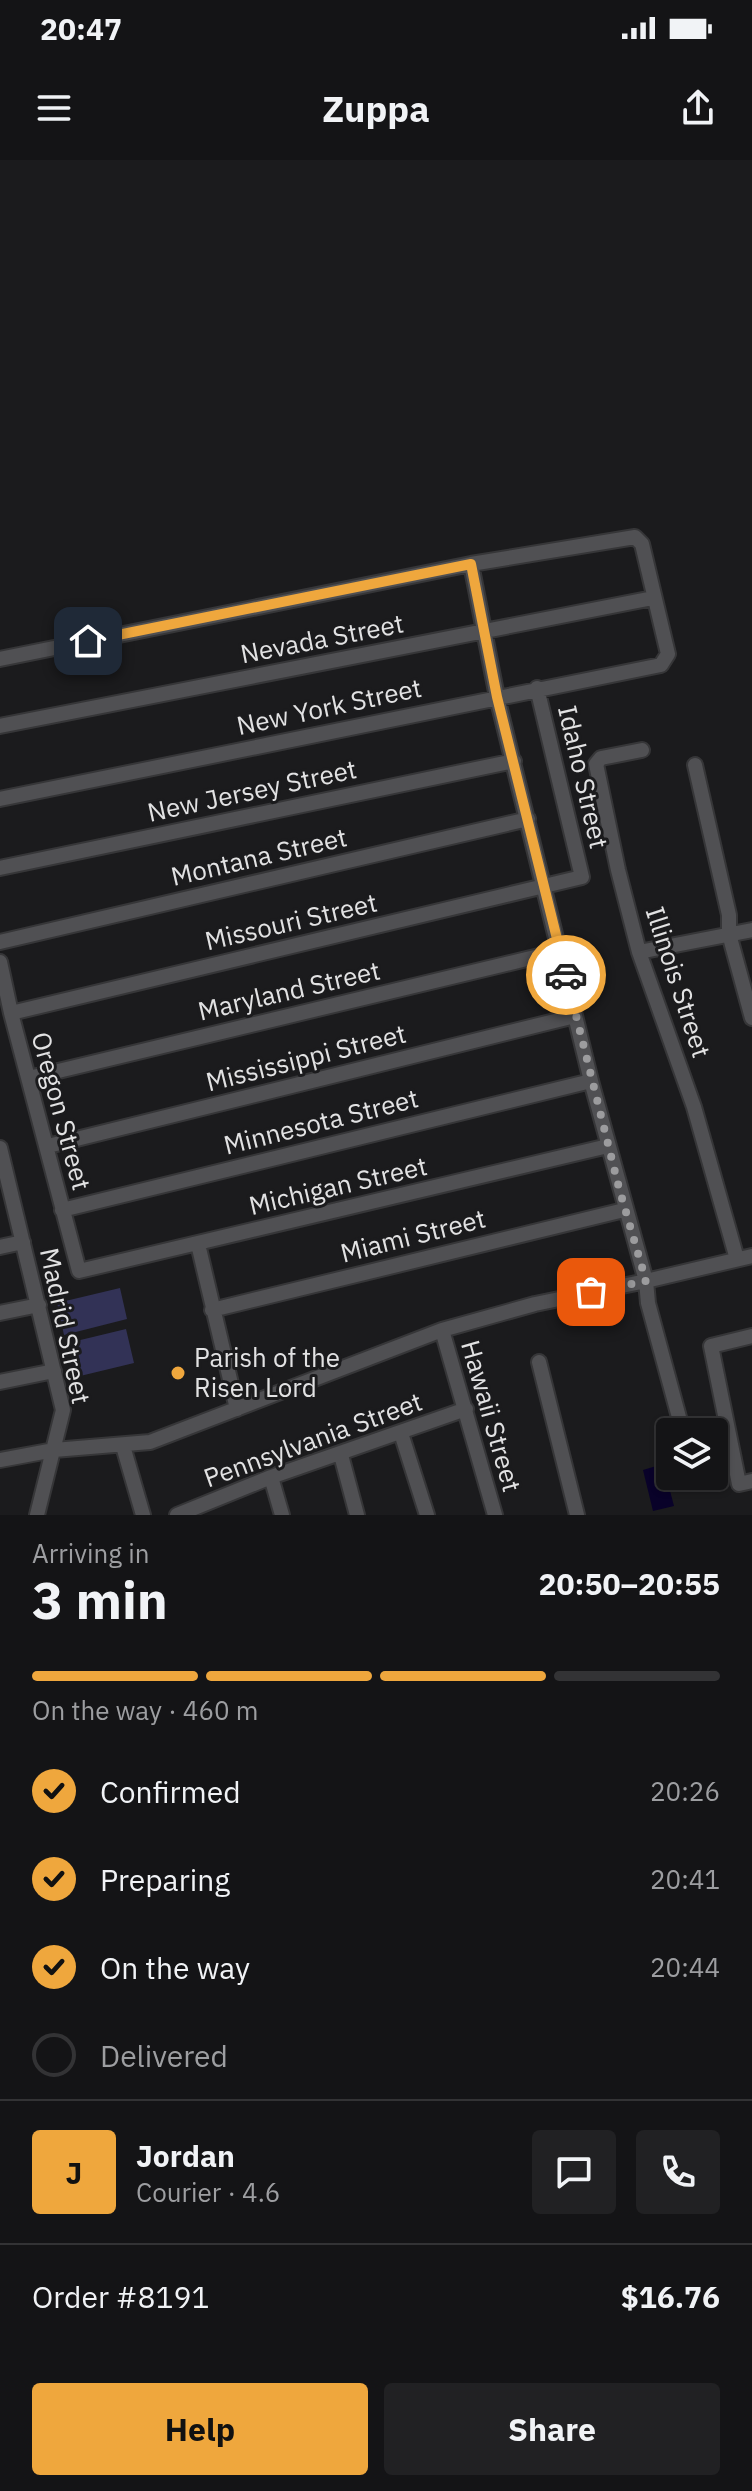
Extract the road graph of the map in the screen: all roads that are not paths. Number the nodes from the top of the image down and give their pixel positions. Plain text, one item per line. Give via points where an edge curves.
1 (471, 564) junction
2 (653, 598) junction
3 (484, 632) junction
4 (0, 659) edge
5 (537, 688) junction
6 (497, 697) junction
7 (0, 726) edge
8 (642, 750) dead end
9 (514, 761) junction
10 (695, 765) dead end
11 (0, 799) edge
12 (528, 819) junction
13 (0, 868) edge
14 (582, 877) joint
15 (545, 886) junction
16 (752, 930) edge
17 (729, 934) junction
18 (0, 942) edge
19 (560, 951) junction
20 (639, 952) junction
21 (0, 962) edge
22 (11, 1013) junction
23 (575, 1016) junction
24 (752, 1018) edge
25 (29, 1078) junction
26 (591, 1081) junction
27 (48, 1146) junction
28 (608, 1146) junction
29 (0, 1148) edge
30 (3, 1173) edge
31 (62, 1210) junction
32 (624, 1210) junction
33 (23, 1242) junction
34 (198, 1244) junction
35 (0, 1247) edge
36 (745, 1257) edge
37 (79, 1271) joint
38 (646, 1281) junction
39 (39, 1305) junction
40 (212, 1310) junction
41 (0, 1313) edge
42 (442, 1330) junction
43 (752, 1336) edge
44 (539, 1362) dead end
45 (54, 1371) junction
46 (0, 1382) edge
47 (237, 1409) junction
48 (466, 1409) junction
49 (679, 1418) edge
50 (401, 1433) junction
51 (123, 1446) junction
52 (54, 1450) junction
53 (341, 1455) junction
54 (0, 1460) edge
55 (271, 1477) junction
56 (752, 1481) edge
57 (213, 1509) edge
58 (37, 1515) edge
59 (143, 1515) edge
60 (177, 1515) edge
61 (282, 1515) edge
62 (357, 1515) edge
63 (427, 1515) edge
64 (495, 1515) edge
65 (577, 1515) edge

1 - 2 street via 635,537
1 - 3 street
1 - 4 street
2 - 3 street, Nevada Street
2 - 5 street, New York Street via 668,654 661,665
3 - 6 street
3 - 7 street, Nevada Street
5 - 6 street, New York Street
5 - 14 street, Idaho Street
6 - 9 street
6 - 11 street, New York Street
8 - 20 street, Illinois Street via 601,758 596,764
9 - 12 street
9 - 13 street, New Jersey Street
10 - 17 street
12 - 15 street
12 - 18 street, Montana Street
14 - 15 street, Missouri Street
15 - 19 street
15 - 22 street, Missouri Street
16 - 17 street
17 - 20 street
17 - 24 street
19 - 23 street
19 - 25 street, Maryland Street
20 - 36 street, Illinois Street
21 - 22 street, Oregon Street
22 - 25 street, Oregon Street
23 - 26 street
23 - 27 street, Mississippi Street
25 - 27 street, Oregon Street
26 - 28 street
26 - 31 street, Minnesota Street
27 - 31 street, Oregon Street
28 - 32 street
28 - 34 street, Michigan Street
29 - 30 street, Madrid Street
30 - 33 street, Madrid Street
31 - 37 street, Oregon Street
32 - 38 street
32 - 40 street, Miami Street
33 - 35 street
33 - 39 street, Madrid Street
34 - 37 street, Michigan Street
34 - 40 street
36 - 38 street
38 - 42 street
38 - 49 street
39 - 41 street
39 - 45 street, Madrid Street
40 - 47 street
42 - 47 street
42 - 48 street, Hawaii Street
43 - 56 street via 711,1346 739,1484
44 - 65 street
45 - 46 street
45 - 52 street, Madrid Street via 63,1410
47 - 51 street via 150,1442
48 - 50 street, Pennsylvania Street
48 - 64 street, Hawaii Street
50 - 53 street, Pennsylvania Street
50 - 63 street
51 - 52 street
51 - 59 street
52 - 54 street
52 - 58 street, Madrid Street
53 - 55 street, Pennsylvania Street
53 - 62 street
55 - 57 street, Pennsylvania Street
55 - 61 street
57 - 60 street, Pennsylvania Street

